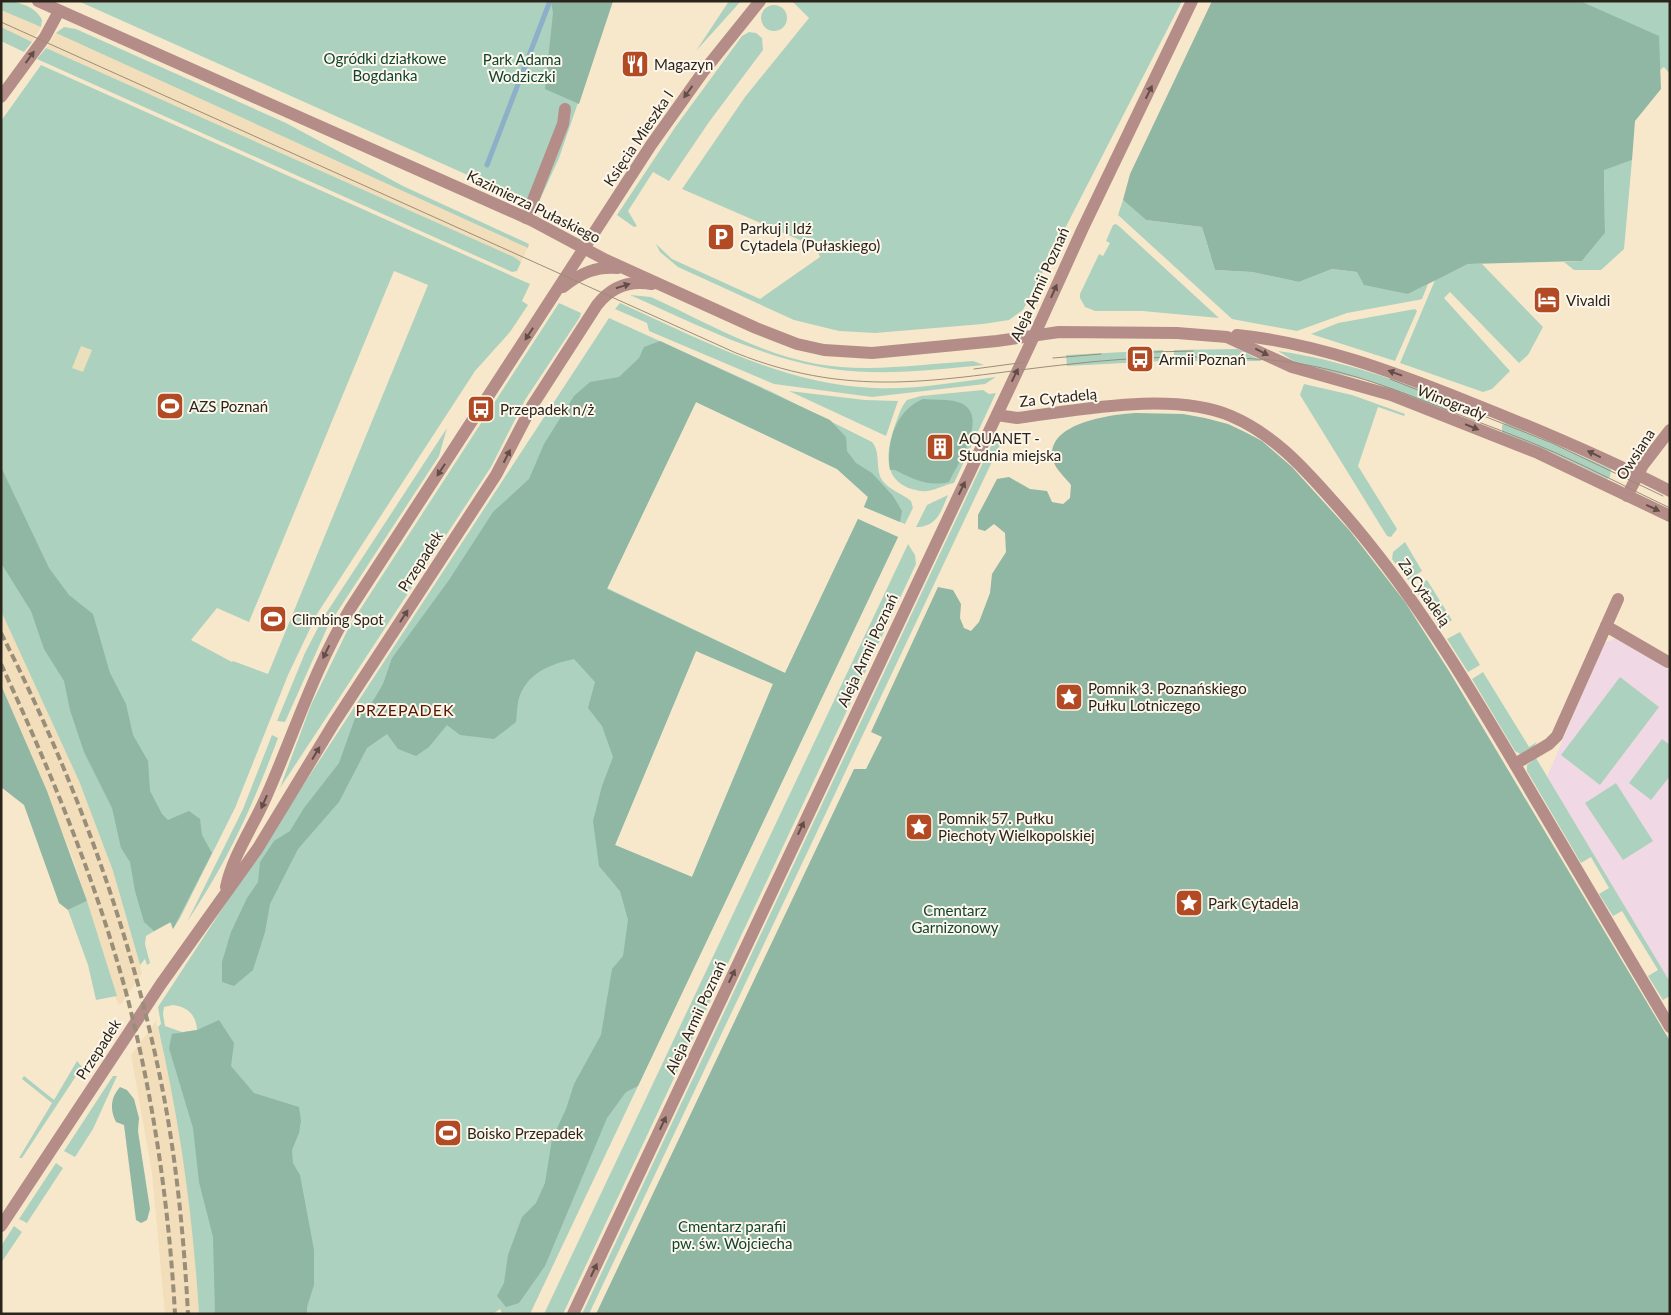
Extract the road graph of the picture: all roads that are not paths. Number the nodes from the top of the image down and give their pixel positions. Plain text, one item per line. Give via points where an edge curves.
1 (38, 1) edge
2 (760, 1) edge
3 (1192, 1) edge
4 (59, 11) junction
5 (1, 97) edge
6 (564, 109) dead end
7 (526, 218) junction
8 (584, 249) junction
9 (623, 268) junction
10 (662, 286) junction
11 (555, 293) junction
12 (1034, 336) junction
13 (1217, 336) junction
14 (997, 415) junction
15 (1670, 430) edge
16 (1638, 476) junction
17 (1670, 491) edge
18 (1627, 496) junction
19 (1670, 516) edge
20 (1618, 599) dead end
21 (1606, 626) junction
22 (1668, 662) dead end
23 (1515, 764) junction
24 (224, 892) junction
25 (1670, 1027) edge
26 (20, 1197) junction
27 (1, 1217) edge
28 (1, 1226) edge
29 (573, 1314) edge

1 - 4 street, Kazimierza Pułaskiego
2 -> 8 street, Księcia Mieszka I via 668,121
12 -> 3 street, Aleja Armii Poznań
5 -> 4 street
4 - 7 street, Kazimierza Pułaskiego
6 - 7 street via 563,124
7 - 8 street, Kazimierza Pułaskiego
8 - 9 street, Kazimierza Pułaskiego
8 - 11 street, Przepadek
9 - 10 street, Kazimierza Pułaskiego
9 - 11 street via 596,268 585,272
10 - 12 street, Kazimierza Pułaskiego via 798,344 833,351 872,352
24 -> 10 street, Przepadek via 258,848 339,715 496,475 532,406 603,298 610,291 626,285 646,283
11 -> 24 street, Przepadek via 336,632 307,693 258,815 232,867
12 - 13 street, Winogrady via 1058,332
14 -> 12 street, Aleja Armii Poznań
16 -> 13 street, Winogrady via 1552,434 1374,366 1293,345 1238,335
13 -> 18 street, Winogrady via 1237,341 1292,367 1427,409 1553,460
14 - 23 street, Za Cytadelą via 1017,418 1167,404 1199,407 1230,415 1267,434 1362,533 1413,599
29 -> 14 street, Aleja Armii Poznań
15 - 16 street, Owsiana
16 - 17 street, Winogrady
16 - 18 street, Owsiana
18 -> 19 street, Winogrady
20 - 21 street
21 - 22 street
21 - 23 street via 1557,736
23 - 25 street, Za Cytadelą
24 - 26 street, Przepadek
26 - 27 street
26 - 28 street, Przepadek

